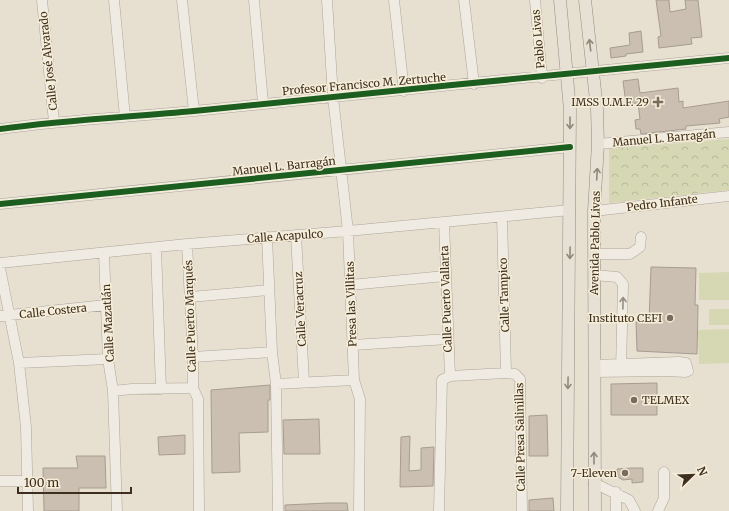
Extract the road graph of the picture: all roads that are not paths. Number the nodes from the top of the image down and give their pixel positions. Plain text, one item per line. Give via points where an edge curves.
1 (42, 0) edge
2 (114, 0) edge
3 (182, 0) edge
4 (254, 0) edge
5 (327, 0) edge
6 (394, 0) edge
7 (464, 0) edge
8 (535, 0) edge
9 (560, 0) edge
10 (585, 0) edge
11 (729, 58) edge
12 (594, 71) junction
13 (567, 74) junction
14 (542, 78) junction
15 (474, 84) junction
16 (404, 91) junction
17 (333, 97) junction
18 (264, 103) junction
19 (194, 111) junction
20 (125, 117) junction
21 (54, 122) junction
22 (0, 129) edge
23 (729, 132) edge
24 (598, 144) junction
25 (570, 147) junction
26 (341, 170) junction
27 (729, 196) edge
28 (0, 204) edge
29 (570, 210) junction
30 (594, 211) junction
31 (502, 217) junction
32 (444, 222) junction
33 (348, 231) junction
34 (296, 235) junction
35 (267, 237) junction
36 (641, 237) dead end
37 (187, 244) junction
38 (156, 248) junction
39 (104, 253) junction
40 (595, 254) junction
41 (0, 263) edge
42 (0, 268) edge
43 (594, 274) junction
44 (445, 276) junction
45 (350, 285) junction
46 (269, 290) junction
47 (190, 297) junction
48 (106, 305) junction
49 (4, 316) edge
50 (448, 338) junction
51 (353, 344) junction
52 (272, 352) junction
53 (193, 357) junction
54 (108, 358) junction
55 (19, 363) junction
56 (594, 368) junction
57 (621, 368) junction
58 (506, 373) junction
59 (446, 378) junction
60 (354, 380) junction
61 (304, 382) junction
62 (276, 384) junction
63 (193, 388) junction
64 (161, 389) junction
65 (114, 392) junction
66 (664, 472) dead end
67 (0, 481) edge
68 (28, 481) junction
69 (594, 483) junction
70 (616, 492) junction
71 (28, 511) edge
72 (117, 511) edge
73 (199, 511) edge
74 (278, 511) edge
75 (359, 511) edge
76 (439, 511) edge
77 (522, 511) edge
78 (567, 511) edge
79 (595, 511) edge
80 (616, 511) edge
81 (635, 511) edge
82 (658, 511) edge

1 - 21 street, Calle José Alvarado
2 - 20 street
3 - 19 street
4 - 18 street
5 - 17 street, Presa las Villitas
6 - 16 street
7 - 15 street
8 - 14 street, Pablo Livas
9 - 13 main road
12 -> 10 main road, Avenida Pablo Livas
11 - 12 street, Profesor Francisco M. Zertuche
12 - 13 street, Profesor Francisco M. Zertuche
12 - 24 main road, Avenida Pablo Livas
13 - 14 street, Profesor Francisco M. Zertuche
13 -> 25 main road
14 - 15 street, Profesor Francisco M. Zertuche
15 - 16 street, Profesor Francisco M. Zertuche
16 - 17 street, Profesor Francisco M. Zertuche
17 - 18 street, Profesor Francisco M. Zertuche
17 - 26 street, Presa las Villitas
18 - 19 street, Profesor Francisco M. Zertuche
19 - 20 street, Profesor Francisco M. Zertuche
20 - 21 street, Profesor Francisco M. Zertuche
21 - 22 street, Profesor Francisco M. Zertuche
23 - 24 street, Manuel L. Barragán
30 -> 24 main road, Avenida Pablo Livas
25 - 26 street, Manuel L. Barragán
25 - 29 main road
26 - 28 street, Manuel L. Barragán
26 - 33 street, Presa las Villitas
27 - 30 street, Pedro Infante
29 - 31 street, Calle Acapulco
29 -> 78 main road
30 - 40 main road, Avenida Pablo Livas
31 - 32 street, Calle Acapulco
31 - 58 street, Calle Tampico
32 - 33 street, Calle Acapulco
32 - 44 street, Calle Puerto Vallarta
33 - 34 street, Calle Acapulco
33 - 45 street, Presa las Villitas
34 - 35 street, Calle Acapulco
34 - 61 street, Calle Veracruz
35 - 37 street, Calle Acapulco
35 - 46 street
36 - 40 street via 640,247 630,254
37 - 38 street, Calle Acapulco
37 - 47 street, Calle Puerto Marqués
38 - 39 street, Calle Acapulco
38 - 64 street
39 - 41 street, Calle Acapulco
39 - 48 street, Calle Mazatlán
40 - 43 main road, Avenida Pablo Livas
42 - 49 street
43 - 56 main road, Avenida Pablo Livas
57 -> 43 street via 623,284 618,277
44 - 45 street
44 - 50 street, Calle Puerto Vallarta
45 - 51 street, Presa las Villitas
46 - 47 street
46 - 52 street
47 - 53 street, Calle Puerto Marqués
48 - 49 street, Calle Costera
48 - 54 street, Calle Mazatlán
49 - 55 street
50 - 51 street
50 - 59 street, Calle Puerto Vallarta
51 - 60 street, Presa las Villitas
52 - 53 street
52 - 62 street
53 - 63 street, Calle Puerto Marqués
54 - 55 street
54 - 65 street, Calle Mazatlán
55 - 68 street via 26,427
56 - 57 street
69 -> 56 main road, Avenida Pablo Livas
57 - 57 street via 685,372 688,371 686,363 679,362
58 - 59 street
58 - 77 street, Calle Presa Salinillas via 515,374 520,379
59 - 76 street, Calle Puerto Vallarta
60 - 61 street
60 - 75 street, Presa las Villitas via 360,399
61 - 62 street
62 - 74 street
63 - 64 street
63 - 73 street, Calle Puerto Marqués via 198,399
64 - 65 street
65 - 72 street, Calle Mazatlán
66 - 82 street via 664,498
67 - 68 street
68 - 71 street
69 - 70 street
69 - 79 main road, Avenida Pablo Livas
70 - 80 street
70 - 81 street via 629,500

